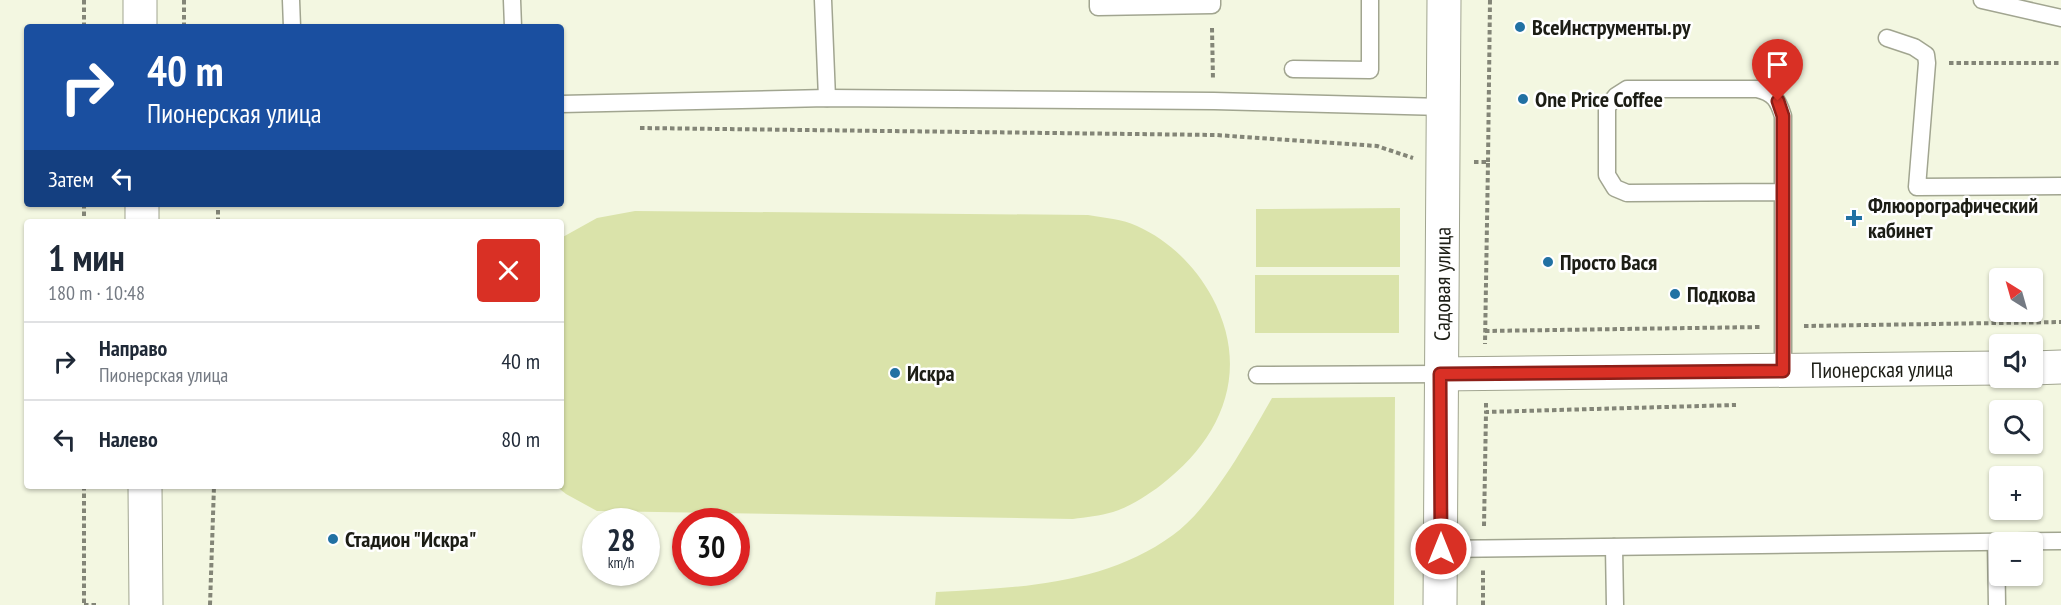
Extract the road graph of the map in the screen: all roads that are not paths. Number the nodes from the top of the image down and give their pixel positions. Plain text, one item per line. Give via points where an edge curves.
1 (140, 0) edge
2 (291, 0) edge
3 (512, 0) edge
4 (823, 0) edge
5 (1098, 0) edge
6 (1212, 0) edge
7 (1370, 0) edge
8 (1444, 0) edge
9 (1982, 0) edge
10 (2061, 18) edge
11 (140, 24) edge
12 (292, 24) edge
13 (513, 24) edge
14 (1887, 38) dead end
15 (1293, 69) dead end
16 (827, 98) junction
17 (564, 104) edge
18 (1443, 107) junction
19 (2061, 186) edge
20 (1782, 192) junction
21 (2061, 367) edge
22 (1989, 368) edge
23 (2043, 368) edge
24 (1783, 371) junction
25 (1440, 374) junction
26 (1257, 375) dead end
27 (145, 489) edge
28 (1989, 542) edge
29 (2043, 542) edge
30 (2061, 542) edge
31 (1614, 547) junction
32 (1441, 549) junction
33 (1997, 586) edge
34 (146, 605) edge
35 (1440, 605) edge
36 (1615, 605) edge
37 (1997, 605) edge

1 - 11 street
2 - 12 lane
3 - 13 lane
4 - 16 lane
5 - 6 lane via 1098,8 1212,4
7 - 15 lane via 1370,70
8 - 18 street, Садовая улица
9 - 10 lane
14 - 19 lane via 1926,55 1917,187
16 - 17 lane
16 - 18 lane
18 - 25 street, Садовая улица
20 - 20 lane via 1783,116 1778,101 1769,92 1627,89 1607,107 1607,175 1615,188 1627,193
20 - 24 lane
21 - 23 street
22 - 24 street, Пионерская улица
24 - 25 street, Пионерская улица
25 - 26 lane
25 - 32 street, Садовая улица
27 - 34 street
28 - 31 lane
29 - 30 lane
31 - 32 lane
31 - 36 lane
32 - 35 street, Садовая улица
33 - 37 lane

